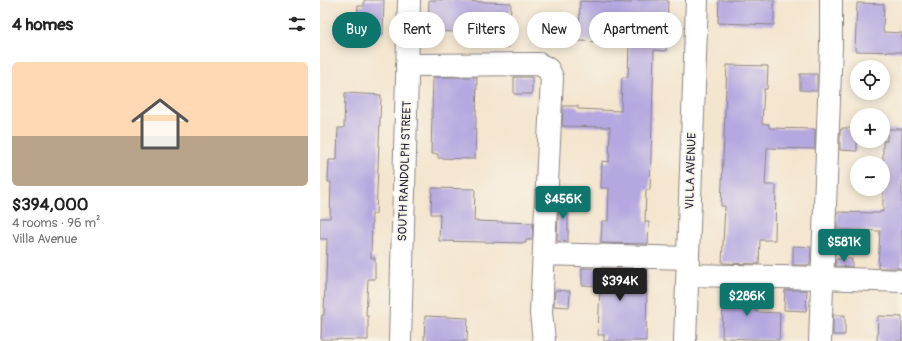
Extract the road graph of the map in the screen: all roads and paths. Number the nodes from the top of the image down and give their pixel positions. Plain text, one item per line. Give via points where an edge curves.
1 (409, 0) edge
2 (697, 0) edge
3 (831, 0) edge
4 (407, 65) junction
5 (544, 254) junction
6 (688, 267) junction
7 (822, 278) junction
8 (902, 281) edge
9 (400, 341) edge
10 (544, 341) edge
11 (685, 341) edge
12 (820, 341) edge

1 - 4 street, SOUTH RANDOLPH STREET
2 - 6 street, VILLA AVENUE
3 - 7 street
4 - 5 street via 539,64 548,69 552,77
4 - 9 street, SOUTH RANDOLPH STREET
5 - 6 street
5 - 10 street via 541,313
6 - 7 street
6 - 11 street, VILLA AVENUE
7 - 8 street
7 - 12 street

